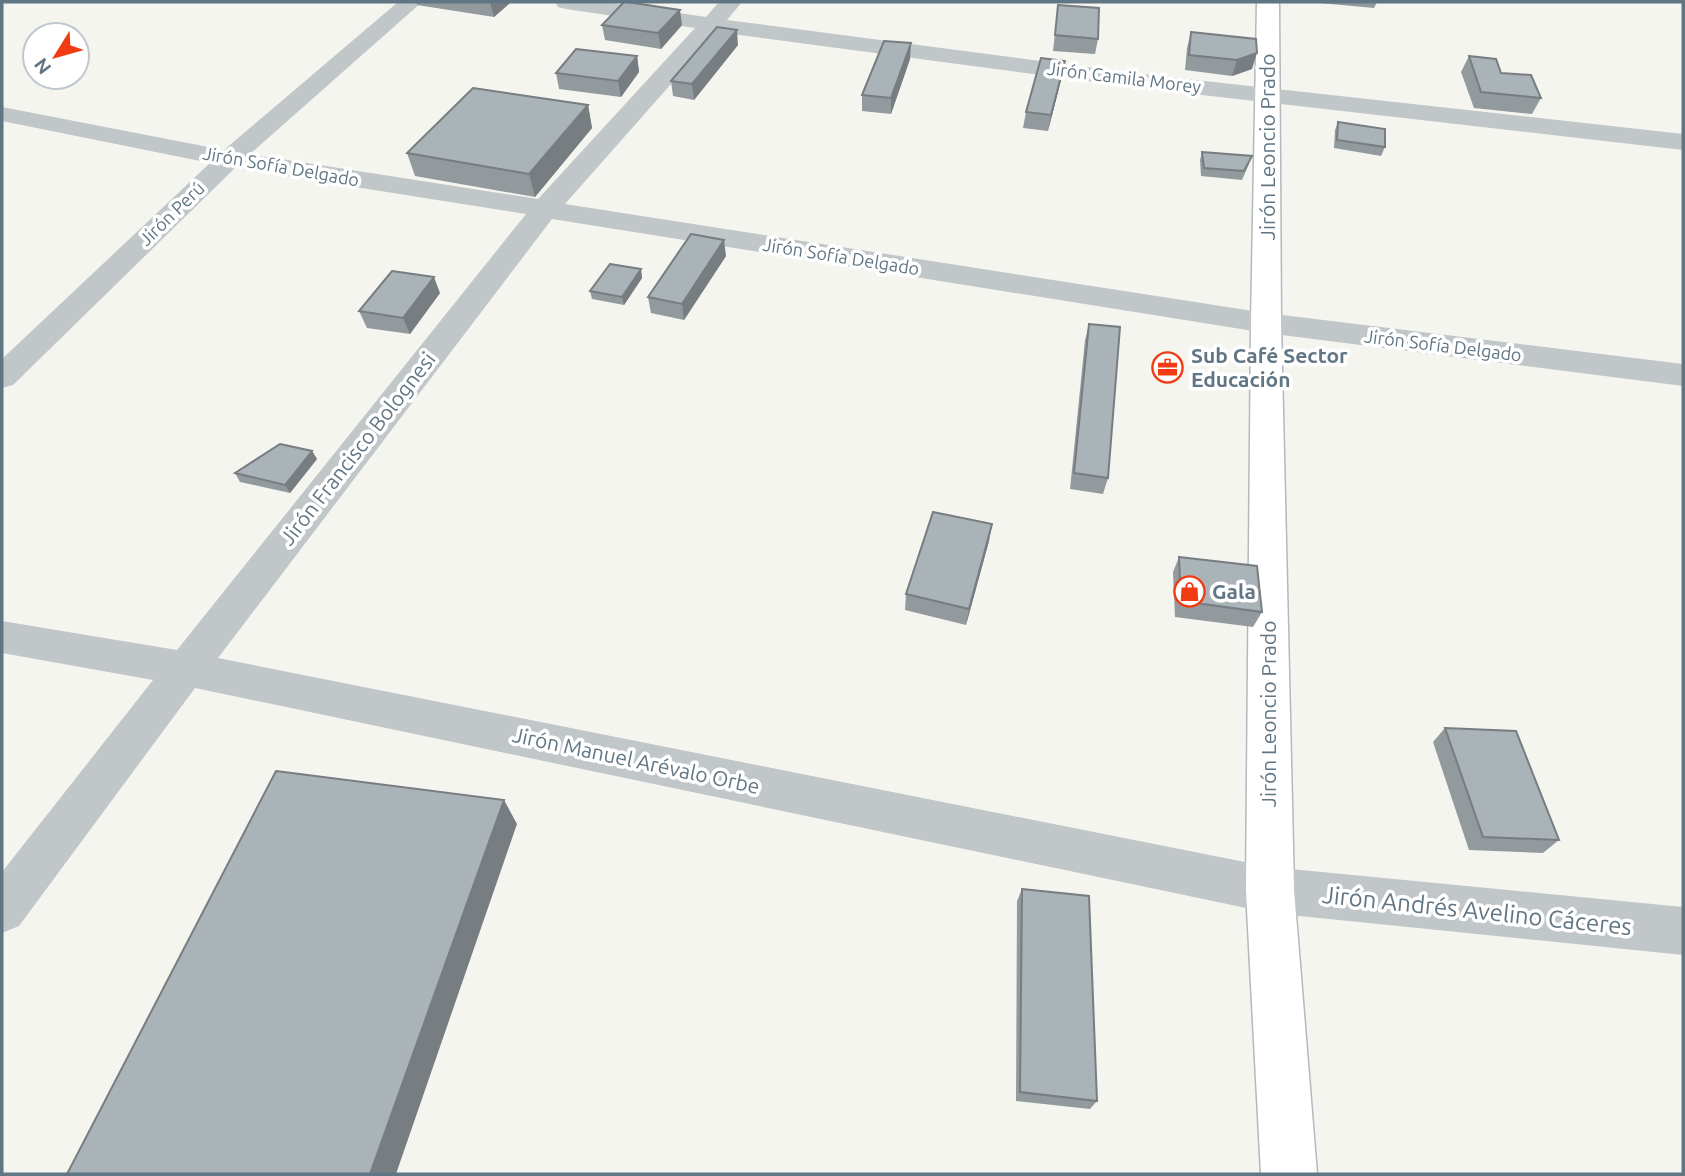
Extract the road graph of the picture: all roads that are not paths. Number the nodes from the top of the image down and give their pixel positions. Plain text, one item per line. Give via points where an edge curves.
1 (411, 2) edge
2 (566, 2) edge
3 (1268, 2) edge
4 (721, 13) edge
5 (1269, 96) junction
6 (2, 114) edge
7 (1683, 142) edge
8 (229, 159) junction
9 (544, 210) junction
10 (1266, 323) junction
11 (1683, 376) edge
12 (2, 377) edge
13 (2, 637) edge
14 (186, 669) junction
15 (1270, 890) junction
16 (2, 910) edge
17 (1683, 931) edge
18 (1289, 1174) edge

1 - 8 street, Jirón Perú
2 - 4 street, Jirón Camila Morey
3 - 5 street, Jirón Leoncio Prado
4 - 5 street, Jirón Camila Morey
4 - 9 street, Jirón Francisco Bolognesi
5 - 7 street, Jirón Camila Morey
5 - 10 street, Jirón Leoncio Prado
6 - 8 street, Jirón Sofía Delgado
8 - 9 street, Jirón Sofía Delgado
8 - 12 street, Jirón Perú
9 - 10 street, Jirón Sofía Delgado
9 - 14 street, Jirón Francisco Bolognesi
10 - 11 street, Jirón Sofía Delgado
10 - 15 street, Jirón Leoncio Prado
13 - 14 street, Jirón Manuel Arévalo Orbe
14 - 15 street, Jirón Manuel Arévalo Orbe
14 - 16 street, Jirón Francisco Bolognesi
15 - 17 street, Jirón Andrés Avelino Cáceres
15 - 18 street, Jirón Leoncio Prado

